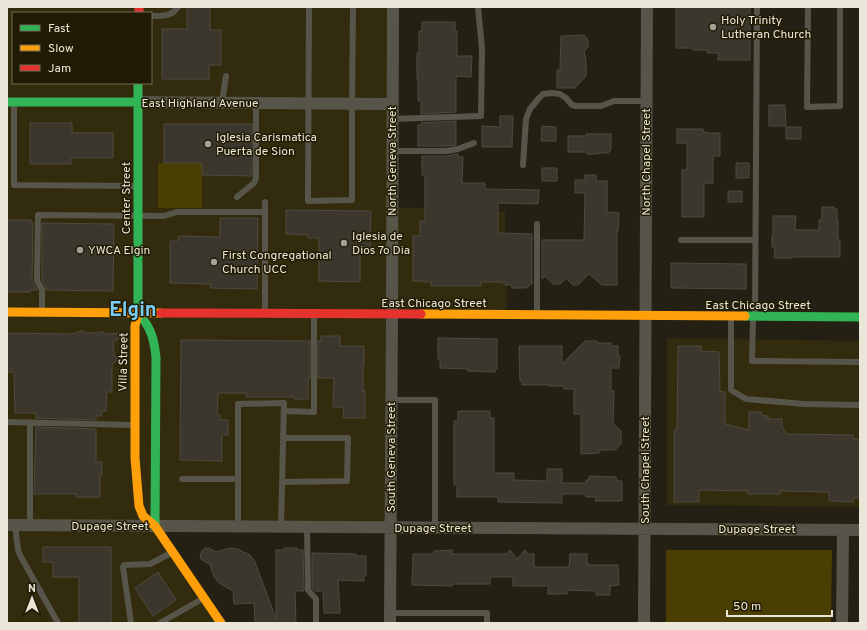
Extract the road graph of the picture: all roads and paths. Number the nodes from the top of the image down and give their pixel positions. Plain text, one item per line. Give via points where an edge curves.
1 (178, 7) edge
2 (309, 7) edge
3 (353, 7) edge
4 (393, 7) edge
5 (478, 7) edge
6 (647, 7) edge
7 (756, 7) edge
8 (808, 7) edge
9 (840, 7) edge
10 (152, 16) edge
11 (226, 76) dead end
12 (138, 84) edge
13 (646, 101) junction
14 (11, 102) edge
15 (138, 102) junction
16 (222, 102) junction
17 (256, 103) junction
18 (308, 103) junction
19 (352, 104) junction
20 (392, 104) junction
21 (392, 119) junction
22 (474, 143) dead end
23 (392, 151) junction
24 (523, 165) dead end
25 (138, 186) junction
26 (237, 197) dead end
27 (265, 202) dead end
28 (265, 212) junction
29 (138, 215) junction
30 (537, 224) dead end
31 (681, 240) dead end
32 (755, 240) junction
33 (7, 312) edge
34 (42, 312) junction
35 (138, 313) junction
36 (265, 314) junction
37 (314, 314) junction
38 (392, 314) junction
39 (537, 315) junction
40 (645, 316) junction
41 (731, 316) junction
42 (754, 317) junction
43 (860, 317) edge
44 (860, 362) edge
45 (392, 400) junction
46 (860, 405) edge
47 (284, 411) junction
48 (7, 422) edge
49 (30, 422) junction
50 (134, 425) junction
51 (283, 438) junction
52 (182, 479) dead end
53 (238, 479) junction
54 (282, 482) junction
55 (11, 525) edge
56 (30, 525) junction
57 (155, 526) junction
58 (238, 527) junction
59 (281, 527) junction
60 (307, 527) junction
61 (391, 527) junction
62 (435, 528) junction
63 (645, 529) junction
64 (842, 530) junction
65 (860, 530) edge
66 (172, 553) junction
67 (203, 598) junction
68 (390, 618) edge
69 (58, 623) edge
70 (131, 623) edge
71 (160, 623) edge
72 (220, 623) edge
73 (316, 623) edge
74 (487, 623) edge
75 (644, 623) edge
76 (842, 623) edge

1 - 10 lane via 167,16
2 - 18 lane
3 - 19 lane
4 - 20 street, North Geneva Street
5 - 21 lane via 482,49 481,116
6 - 13 street, North Chapel Street
7 - 32 lane
8 - 9 lane via 807,107 840,106
11 - 16 lane
12 - 15 main road, Center Street
13 - 24 lane via 614,101 601,106 576,106 560,94 543,94 530,108 526,119
13 - 40 street, North Chapel Street
14 - 15 main road, East Highland Avenue
14 - 25 lane via 14,185
15 - 16 street, East Highland Avenue
15 - 25 main road, Center Street
16 - 17 street, East Highland Avenue
17 - 18 street, East Highland Avenue
17 - 26 lane via 256,178 254,183
18 - 19 street, East Highland Avenue
18 - 19 lane via 308,201 352,200
19 - 20 street, East Highland Avenue
20 - 21 street, North Geneva Street
21 - 23 street, North Geneva Street
22 - 23 lane via 447,151
23 - 38 street, North Geneva Street
25 - 29 main road, Center Street
27 - 28 lane
28 - 29 lane via 177,212 164,216
28 - 36 lane
29 - 34 lane via 38,214 37,280 42,290
29 - 35 main road, Center Street
30 - 39 lane
31 - 32 lane
32 - 42 lane
33 - 34 main road, East Chicago Street
34 - 35 main road, East Chicago Street
35 - 36 main road, East Chicago Street
35 - 50 main road, Villa Street via 135,326
35 - 57 main road via 150,329 156,357
36 - 37 main road, East Chicago Street
37 - 38 main road, East Chicago Street
37 - 47 lane via 314,412
38 - 39 main road, East Chicago Street
38 - 45 street, South Geneva Street
39 - 40 main road, East Chicago Street
40 - 41 main road, East Chicago Street
40 - 63 street, South Chapel Street
41 - 42 main road, East Chicago Street
41 - 46 lane via 731,390 746,399
42 - 43 main road, East Chicago Street
42 - 44 lane via 752,361
45 - 61 street, South Geneva Street
45 - 62 lane via 435,400
47 - 51 lane
47 - 53 lane via 284,403 238,404
48 - 49 lane
49 - 50 lane
49 - 56 lane
50 - 57 main road, Villa Street via 139,506 143,516
51 - 54 lane
51 - 54 lane via 348,438 346,481
52 - 53 lane
53 - 58 lane
54 - 59 lane
55 - 56 street, Dupage Street
55 - 69 lane via 21,558
56 - 57 street, Dupage Street
57 - 58 street, Dupage Street
57 - 66 main road, Villa Street
58 - 59 street, Dupage Street
59 - 60 street, Dupage Street
60 - 61 street, Dupage Street
60 - 73 lane via 308,590 316,599
61 - 62 street, Dupage Street
61 - 68 street, South Geneva Street
62 - 63 street, Dupage Street
63 - 64 street, Dupage Street
63 - 75 street, South Chapel Street
64 - 65 street, Dupage Street
64 - 76 street
66 - 67 main road, Villa Street
66 - 70 lane via 150,564 124,565
67 - 71 lane
67 - 72 main road, Villa Street
68 - 74 lane via 487,613

